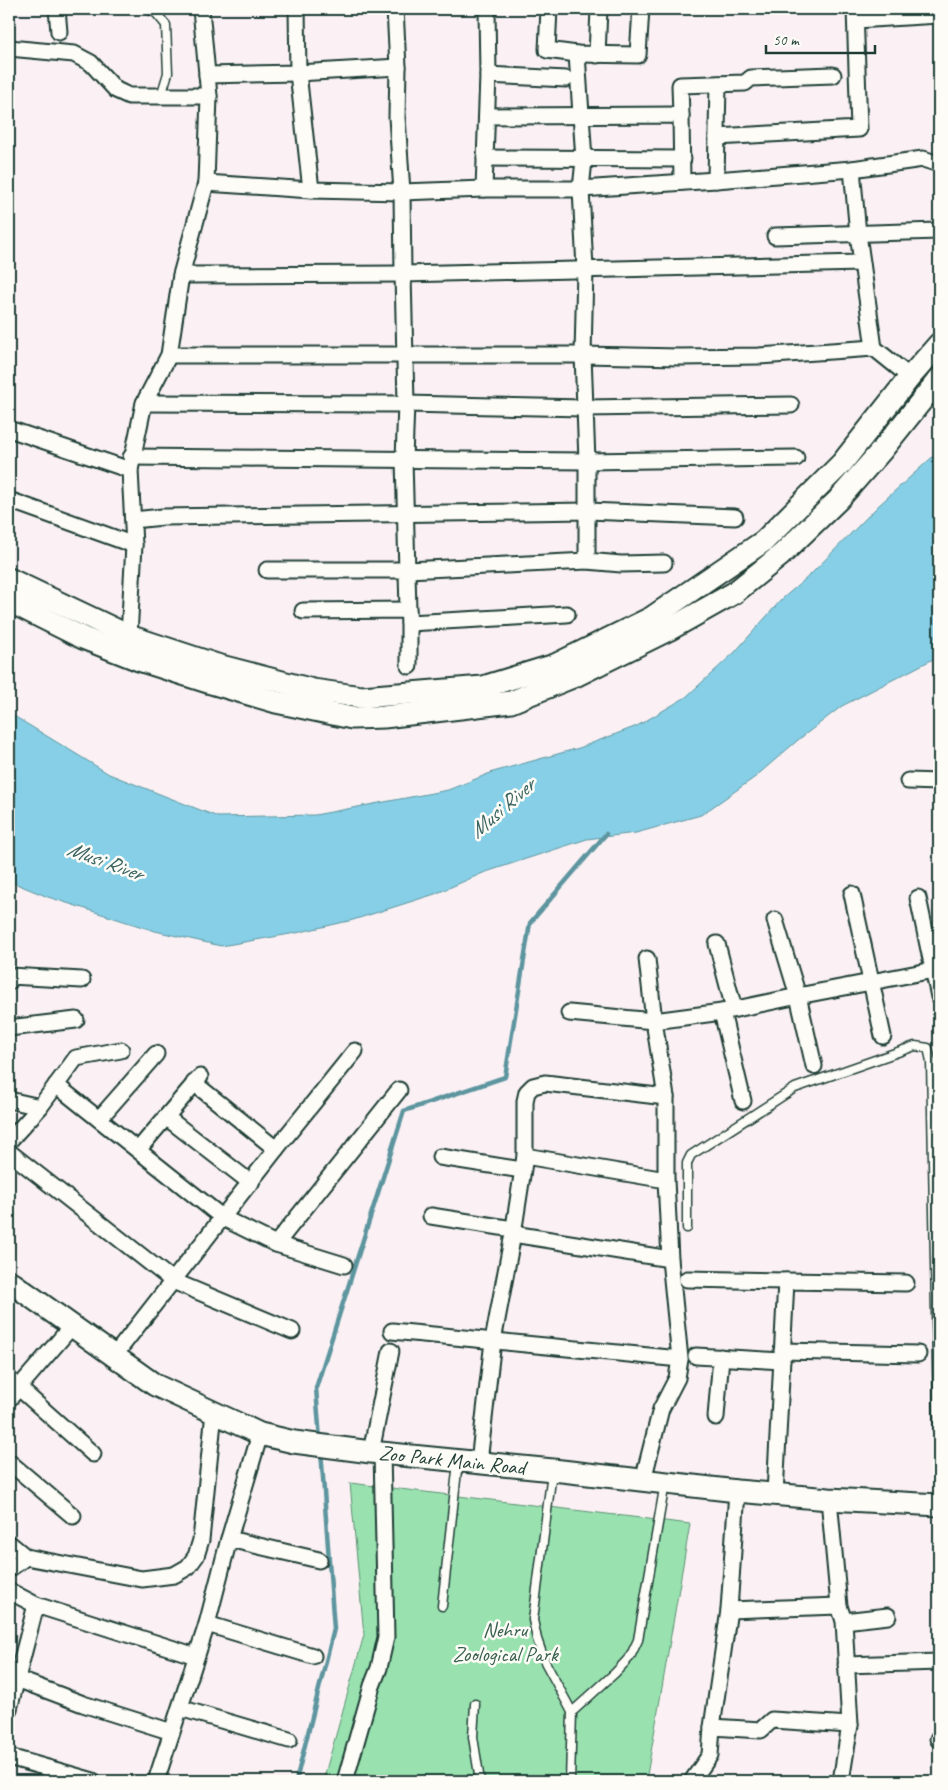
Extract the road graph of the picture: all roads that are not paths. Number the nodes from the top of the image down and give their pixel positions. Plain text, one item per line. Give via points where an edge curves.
1 (57, 9) edge
2 (147, 9) edge
3 (201, 9) edge
4 (297, 9) edge
5 (395, 9) edge
6 (487, 9) edge
7 (549, 9) edge
8 (599, 9) edge
9 (641, 9) edge
10 (855, 15) edge
11 (939, 15) edge
12 (59, 32) dead end
13 (9, 48) edge
14 (578, 54) junction
15 (597, 55) junction
16 (398, 67) junction
17 (298, 72) junction
18 (207, 75) junction
19 (833, 75) dead end
20 (488, 76) junction
21 (566, 79) dead end
22 (718, 84) junction
23 (161, 96) junction
24 (209, 96) junction
25 (681, 115) junction
26 (487, 116) junction
27 (582, 116) junction
28 (717, 137) junction
29 (485, 158) junction
30 (584, 160) junction
31 (682, 160) junction
32 (939, 164) edge
33 (852, 169) junction
34 (716, 180) junction
35 (682, 182) junction
36 (206, 183) junction
37 (484, 189) junction
38 (581, 189) junction
39 (311, 190) junction
40 (402, 192) junction
41 (939, 231) edge
42 (858, 234) junction
43 (776, 236) dead end
44 (862, 263) junction
45 (585, 269) junction
46 (402, 274) junction
47 (181, 275) junction
48 (939, 344) edge
49 (874, 348) junction
50 (405, 354) junction
51 (583, 354) junction
52 (169, 355) junction
53 (910, 377) junction
54 (939, 379) edge
55 (144, 404) junction
56 (406, 404) junction
57 (791, 405) dead end
58 (584, 408) junction
59 (9, 430) edge
60 (796, 458) dead end
61 (404, 459) junction
62 (587, 461) junction
63 (130, 463) junction
64 (9, 500) edge
65 (588, 511) junction
66 (406, 513) junction
67 (735, 517) dead end
68 (133, 520) junction
69 (134, 545) junction
70 (587, 561) junction
71 (664, 563) dead end
72 (267, 570) dead end
73 (408, 570) junction
74 (9, 579) edge
75 (9, 601) edge
76 (303, 611) dead end
77 (567, 614) dead end
78 (409, 616) junction
79 (129, 636) junction
80 (409, 666) dead end
81 (908, 781) dead end
82 (939, 782) edge
83 (852, 894) dead end
84 (918, 898) dead end
85 (775, 920) dead end
86 (717, 944) dead end
87 (647, 959) dead end
88 (936, 970) edge
89 (9, 978) edge
90 (82, 980) dead end
91 (871, 983) junction
92 (798, 996) junction
93 (939, 997) edge
94 (728, 1010) junction
95 (569, 1013) dead end
96 (76, 1020) dead end
97 (654, 1021) junction
98 (9, 1028) edge
99 (883, 1036) dead end
100 (121, 1050) dead end
101 (355, 1051) dead end
102 (156, 1054) dead end
103 (814, 1066) dead end
104 (56, 1085) junction
105 (399, 1090) dead end
106 (666, 1097) junction
107 (9, 1100) edge
108 (743, 1101) dead end
109 (40, 1107) junction
110 (166, 1117) junction
111 (100, 1119) junction
112 (9, 1142) edge
113 (276, 1149) junction
114 (138, 1150) junction
115 (440, 1157) dead end
116 (524, 1163) junction
117 (936, 1179) edge
118 (666, 1180) junction
119 (251, 1183) junction
120 (431, 1216) dead end
121 (222, 1218) junction
122 (687, 1228) dead end
123 (513, 1232) junction
124 (276, 1244) junction
125 (670, 1259) junction
126 (344, 1265) dead end
127 (687, 1279) dead end
128 (9, 1281) edge
129 (173, 1281) junction
130 (786, 1281) junction
131 (906, 1283) dead end
132 (72, 1326) junction
133 (292, 1331) dead end
134 (392, 1331) dead end
135 (494, 1341) junction
136 (392, 1351) dead end
137 (918, 1354) dead end
138 (114, 1356) junction
139 (696, 1356) dead end
140 (782, 1356) junction
141 (721, 1357) junction
142 (680, 1359) junction
143 (12, 1388) edge
144 (214, 1412) junction
145 (716, 1417) dead end
146 (260, 1434) junction
147 (376, 1452) junction
148 (93, 1454) dead end
149 (469, 1461) junction
150 (9, 1462) edge
151 (939, 1462) edge
152 (553, 1470) junction
153 (642, 1480) junction
154 (665, 1482) junction
155 (737, 1490) junction
156 (775, 1494) junction
157 (829, 1500) junction
158 (939, 1505) edge
159 (73, 1516) dead end
160 (229, 1539) junction
161 (9, 1543) edge
162 (26, 1557) junction
163 (319, 1560) dead end
164 (9, 1569) edge
165 (9, 1591) edge
166 (36, 1605) junction
167 (442, 1606) dead end
168 (840, 1606) junction
169 (729, 1610) junction
170 (888, 1616) dead end
171 (844, 1621) junction
172 (207, 1624) junction
173 (196, 1656) junction
174 (313, 1656) dead end
175 (939, 1662) edge
176 (846, 1665) junction
177 (17, 1679) junction
178 (476, 1704) dead end
179 (180, 1708) junction
180 (9, 1709) edge
181 (572, 1712) junction
182 (850, 1725) junction
183 (712, 1727) junction
184 (172, 1732) junction
185 (289, 1740) dead end
186 (9, 1757) edge
187 (93, 1781) edge
188 (156, 1781) edge
189 (345, 1781) edge
190 (480, 1781) edge
191 (570, 1781) edge
192 (692, 1781) edge
193 (841, 1781) edge

1 - 12 street
2 - 23 lane via 156,13 166,25 168,73
3 - 18 street
4 - 17 street
5 - 16 street
6 - 20 street
7 - 14 street via 547,50
8 - 15 street
9 - 15 street via 638,55
10 - 11 street
10 - 28 street via 859,129
13 - 23 street via 74,54 91,63 116,90 129,96
14 - 15 street
14 - 27 street
16 - 17 street
16 - 40 street via 397,118
17 - 18 street
17 - 39 street
18 - 24 street
19 - 22 street via 751,78 745,83
20 - 21 street
20 - 26 street
22 - 25 street via 680,85
22 - 28 street
23 - 24 street
24 - 36 street
25 - 27 street
25 - 31 street
26 - 27 street
26 - 29 street
27 - 30 street
28 - 34 street
29 - 30 street
29 - 37 street
30 - 31 street
30 - 38 street
31 - 35 street
32 - 33 street via 923,159
33 - 34 street
33 - 42 street
34 - 35 street
35 - 38 street
36 - 39 street
36 - 47 street
37 - 38 street
37 - 40 street
38 - 45 street
39 - 40 street
40 - 46 street
41 - 42 street
42 - 43 street
42 - 44 street
44 - 45 street
44 - 49 street
45 - 46 street
45 - 51 street
46 - 47 street
46 - 50 street
47 - 52 street
48 - 53 street
49 - 51 street via 759,356
49 - 53 street
50 - 51 street
50 - 52 street
50 - 56 street
51 - 58 street
52 - 55 street
53 - 79 street via 842,463 764,541 651,618 554,665 483,687 362,697 313,690 217,665
54 - 75 street via 838,500 782,555 734,593 575,676 511,702 352,718 258,697 140,660 83,638
55 - 56 street
55 - 63 street
56 - 58 street
56 - 61 street
57 - 58 street
58 - 62 street
59 - 63 street
60 - 62 street
61 - 62 street
61 - 63 street
61 - 66 street
62 - 65 street
63 - 68 street
64 - 69 street
65 - 66 street
65 - 67 street
65 - 70 street
66 - 68 street
66 - 73 street
68 - 69 street
69 - 79 street
70 - 71 street
70 - 73 street
72 - 73 street
73 - 78 street
74 - 79 street
76 - 78 street
77 - 78 street
78 - 80 street
81 - 82 street
83 - 91 street
84 - 88 street
85 - 92 street
86 - 94 street
87 - 97 street
88 - 91 street
88 - 93 street
89 - 90 street
91 - 92 street
91 - 99 street
92 - 94 street
92 - 103 street
94 - 97 street
94 - 108 street
95 - 97 street
96 - 98 street
97 - 106 street
100 - 104 street via 76,1058
101 - 113 street
102 - 111 street
104 - 109 street
104 - 111 street
105 - 124 street
106 - 116 street via 545,1083 533,1086 525,1101
106 - 118 street
107 - 109 street
109 - 112 street
110 - 113 street via 197,1080
110 - 114 street
110 - 119 street
111 - 114 street
112 - 129 street
113 - 119 street
114 - 121 street
115 - 116 street
116 - 118 street
116 - 123 street
117 - 122 lane via 931,1061 928,1048 915,1046 795,1088 691,1155 687,1163
117 - 151 lane
118 - 125 street
119 - 121 street
120 - 123 street
121 - 124 street
121 - 129 street
123 - 125 street
123 - 135 street
124 - 126 street
125 - 142 street
127 - 130 street
128 - 132 street, Zoo Park Main Road
129 - 133 street
129 - 138 street
130 - 131 street
130 - 140 street
132 - 138 street, Zoo Park Main Road
132 - 143 street
134 - 135 street
135 - 142 street
135 - 149 street
136 - 147 street
137 - 140 street
138 - 144 street, Zoo Park Main Road via 155,1385
139 - 141 street
140 - 141 street
140 - 156 street
141 - 145 street
142 - 153 street via 677,1378 661,1409
143 - 148 street
144 - 146 street, Zoo Park Main Road
144 - 162 street via 202,1540 188,1567 174,1575 142,1579
146 - 147 street, Zoo Park Main Road via 294,1442
146 - 160 street
147 - 149 street, Zoo Park Main Road
147 - 189 street via 386,1636
149 - 152 street, Zoo Park Main Road
149 - 167 lane
150 - 159 street
152 - 153 street, Zoo Park Main Road
152 - 181 lane via 533,1620 545,1662
153 - 154 street, Zoo Park Main Road
154 - 155 street, Zoo Park Main Road
154 - 181 lane via 638,1640 630,1657
155 - 156 street, Zoo Park Main Road
155 - 169 street
156 - 157 street, Zoo Park Main Road
157 - 158 street, Zoo Park Main Road
157 - 168 street
160 - 163 street
160 - 172 street
161 - 162 street
162 - 164 street
165 - 166 street
166 - 173 street
166 - 177 street
168 - 169 street
168 - 171 street
169 - 183 street
170 - 171 street
171 - 176 street
172 - 173 street
172 - 174 street
173 - 179 street
175 - 176 street
176 - 182 street
177 - 180 street
177 - 184 street via 82,1704
178 - 190 lane via 473,1737
179 - 184 street
179 - 185 street
181 - 191 lane
182 - 183 street via 772,1720 761,1730
182 - 193 street
183 - 192 street via 710,1755
184 - 188 street
186 - 187 street

